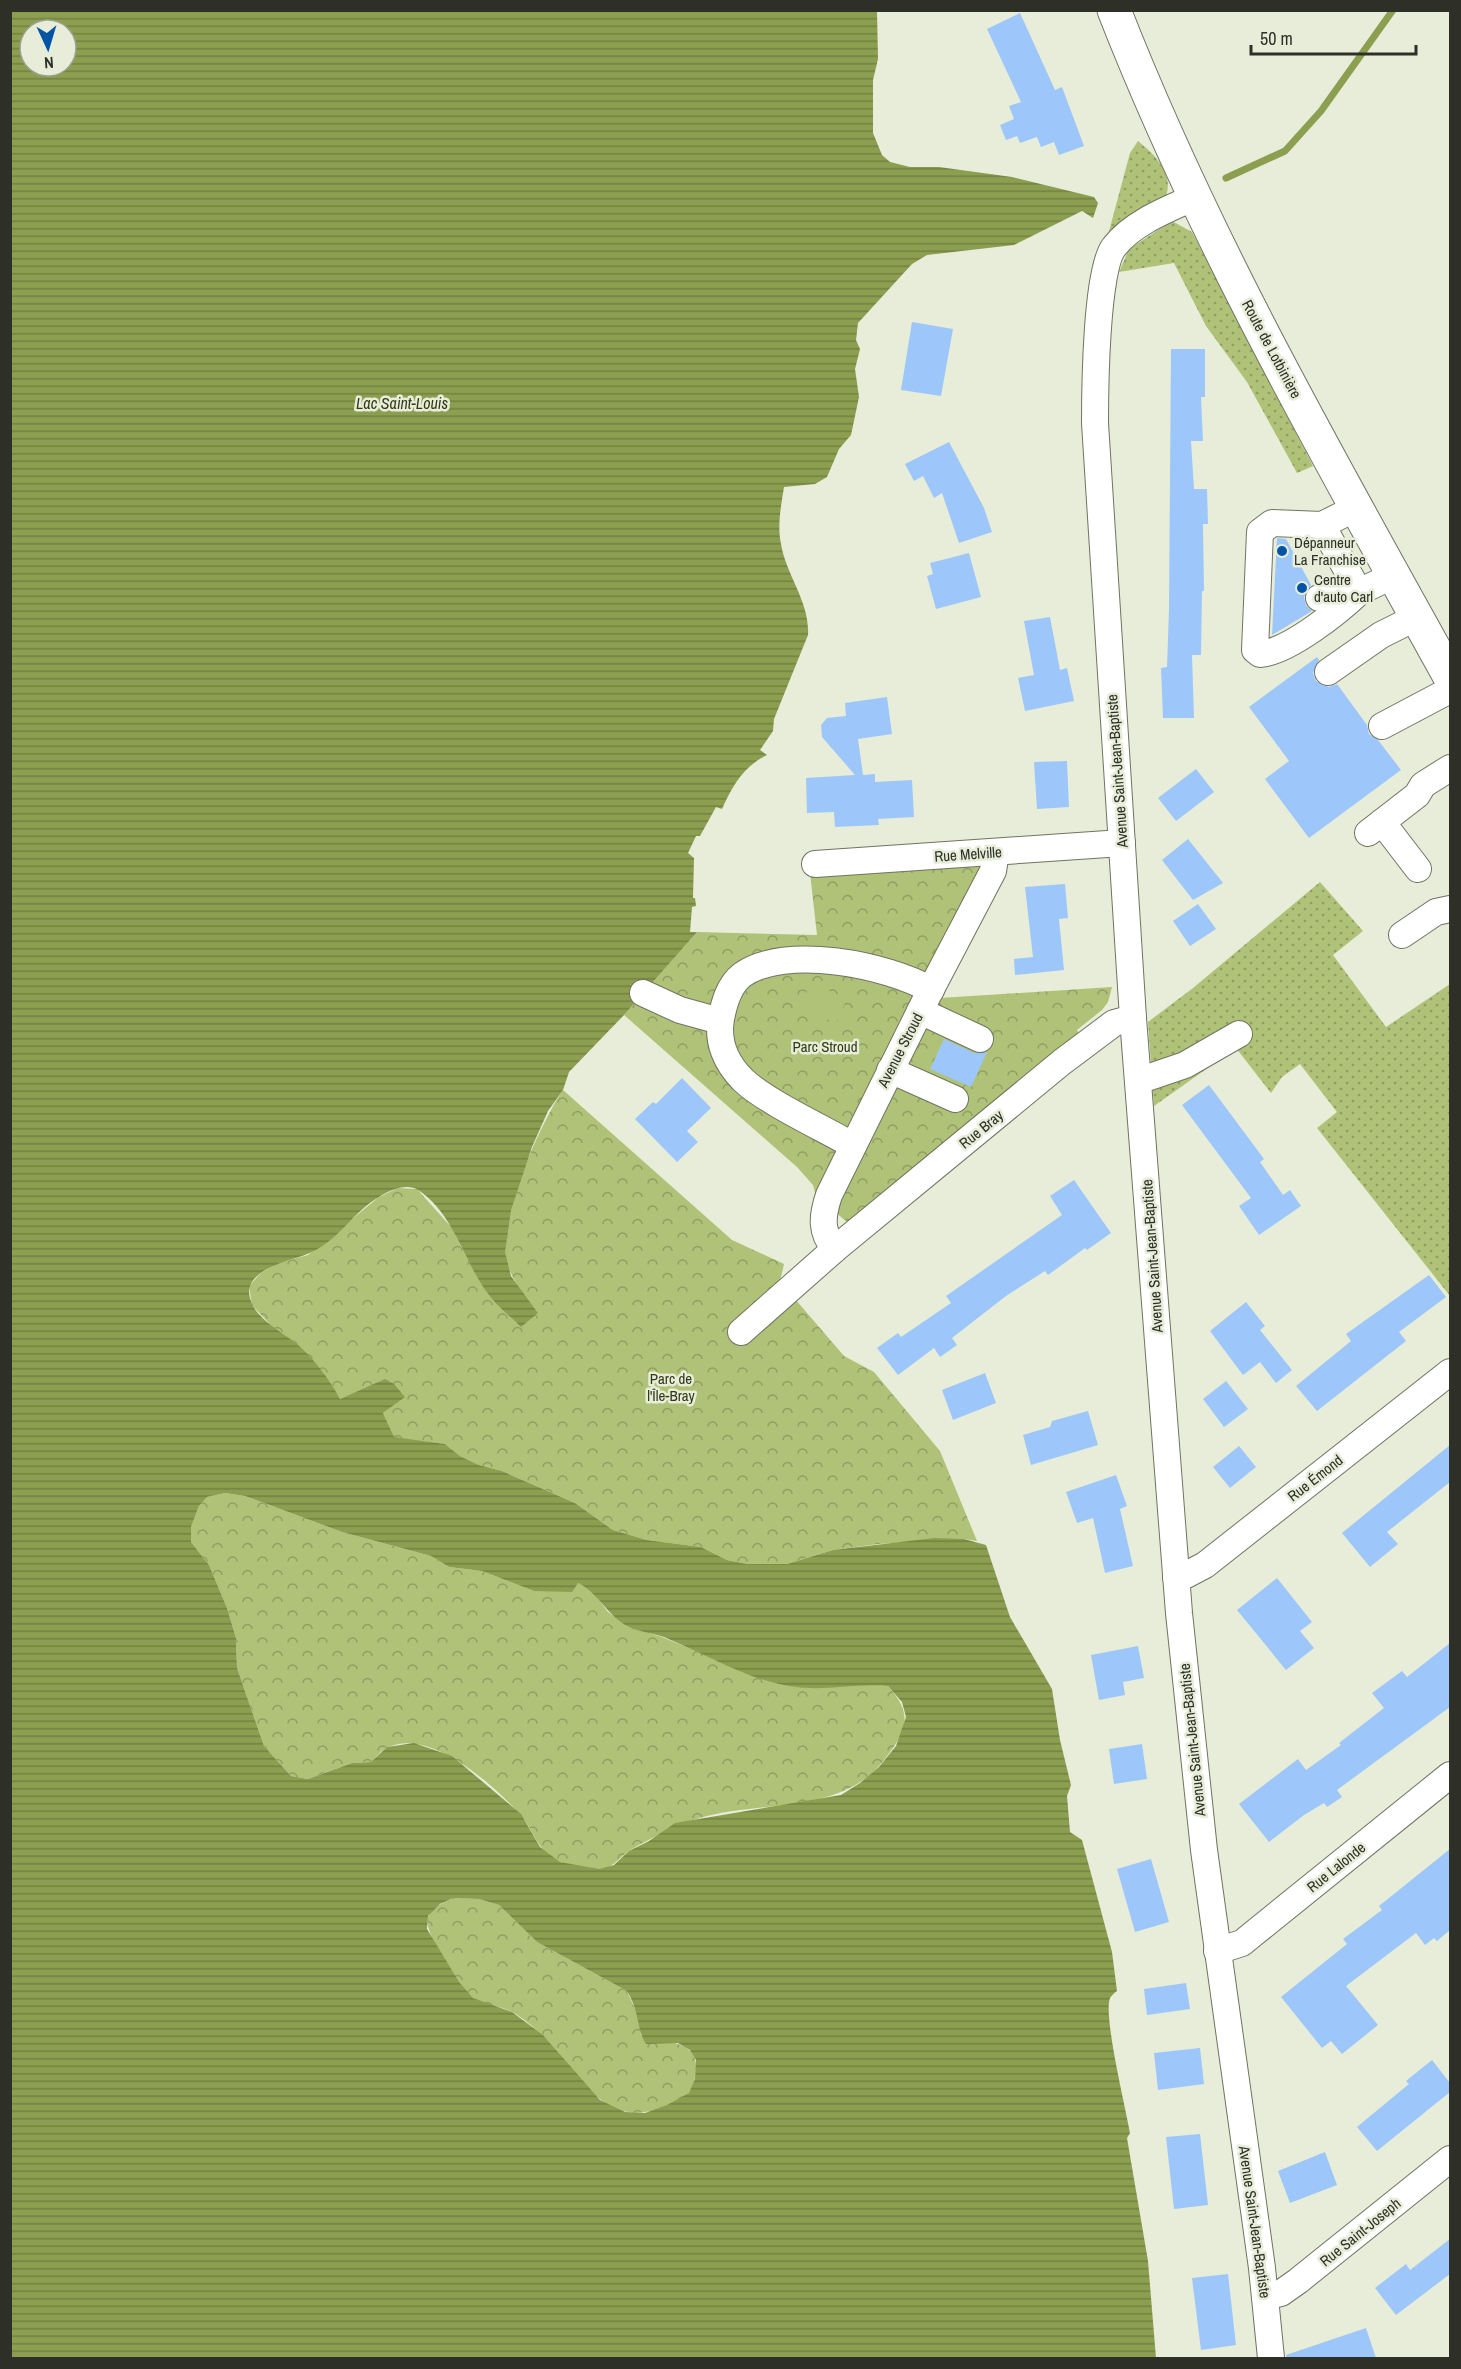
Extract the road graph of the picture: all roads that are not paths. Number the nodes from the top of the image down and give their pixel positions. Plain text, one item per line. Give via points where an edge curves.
1 (1114, 10) edge
2 (1195, 197) junction
3 (1358, 507) junction
4 (1322, 525) junction
5 (1394, 575) junction
6 (1356, 587) junction
7 (1319, 598) dead end
8 (1417, 617) junction
9 (1328, 672) dead end
10 (1450, 677) edge
11 (1450, 690) edge
12 (1382, 726) dead end
13 (1450, 768) edge
14 (1122, 843) junction
15 (996, 852) junction
16 (815, 864) dead end
17 (1418, 869) dead end
18 (1450, 909) edge
19 (1402, 935) dead end
20 (643, 993) dead end
21 (925, 1000) junction
22 (1133, 1018) junction
23 (720, 1021) junction
24 (1239, 1034) dead end
25 (980, 1039) dead end
26 (890, 1070) junction
27 (1138, 1081) junction
28 (955, 1099) dead end
29 (852, 1144) junction
30 (835, 1249) junction
31 (741, 1332) dead end
32 (1450, 1372) edge
33 (1176, 1577) junction
34 (1450, 1775) edge
35 (1217, 1951) junction
36 (1450, 2159) edge
37 (1265, 2297) junction
38 (1271, 2358) edge

1 - 2 main road, Route de Lotbinière
2 - 3 main road, Route de Lotbinière via 1275,356
2 - 14 street, Avenue Saint-Jean-Baptiste via 1135,228 1114,247 1107,266 1101,311 1095,423
3 - 4 street
3 - 5 main road, Route de Lotbinière
4 - 6 street
4 - 6 street via 1272,523 1260,532 1255,650 1266,653 1322,623
5 - 6 street
5 - 8 main road, Route de Lotbinière
6 - 7 street
8 - 9 street via 1381,635
8 - 10 main road, Route de Lotbinière
11 - 12 street
13 - 17 street via 1423,785 1418,795 1375,827
14 - 15 street, Rue Melville
14 - 22 street, Avenue Saint-Jean-Baptiste
15 - 16 street, Rue Melville
15 - 21 street, Avenue Stroud via 993,871
18 - 19 street via 1436,912
20 - 23 street via 680,1010
21 - 23 street via 906,976 862,965 830,961 769,963 736,980
21 - 25 street
21 - 26 street, Avenue Stroud
22 - 27 street, Avenue Saint-Jean-Baptiste
22 - 30 street, Rue Bray via 1114,1023 1095,1037
23 - 29 street via 723,1050 743,1080
24 - 27 street via 1185,1065
26 - 28 street
26 - 29 street, Avenue Stroud
27 - 33 street, Avenue Saint-Jean-Baptiste
29 - 30 street, Avenue Stroud via 822,1221 824,1235
30 - 31 street, Rue Bray
32 - 33 street, Rue Émond via 1205,1565
33 - 35 street, Avenue Saint-Jean-Baptiste
34 - 35 street, Rue Lalonde via 1253,1934
35 - 37 street, Avenue Saint-Jean-Baptiste
36 - 37 street, Rue Saint-Joseph via 1298,2282
37 - 38 street, Avenue Saint-Jean-Baptiste

